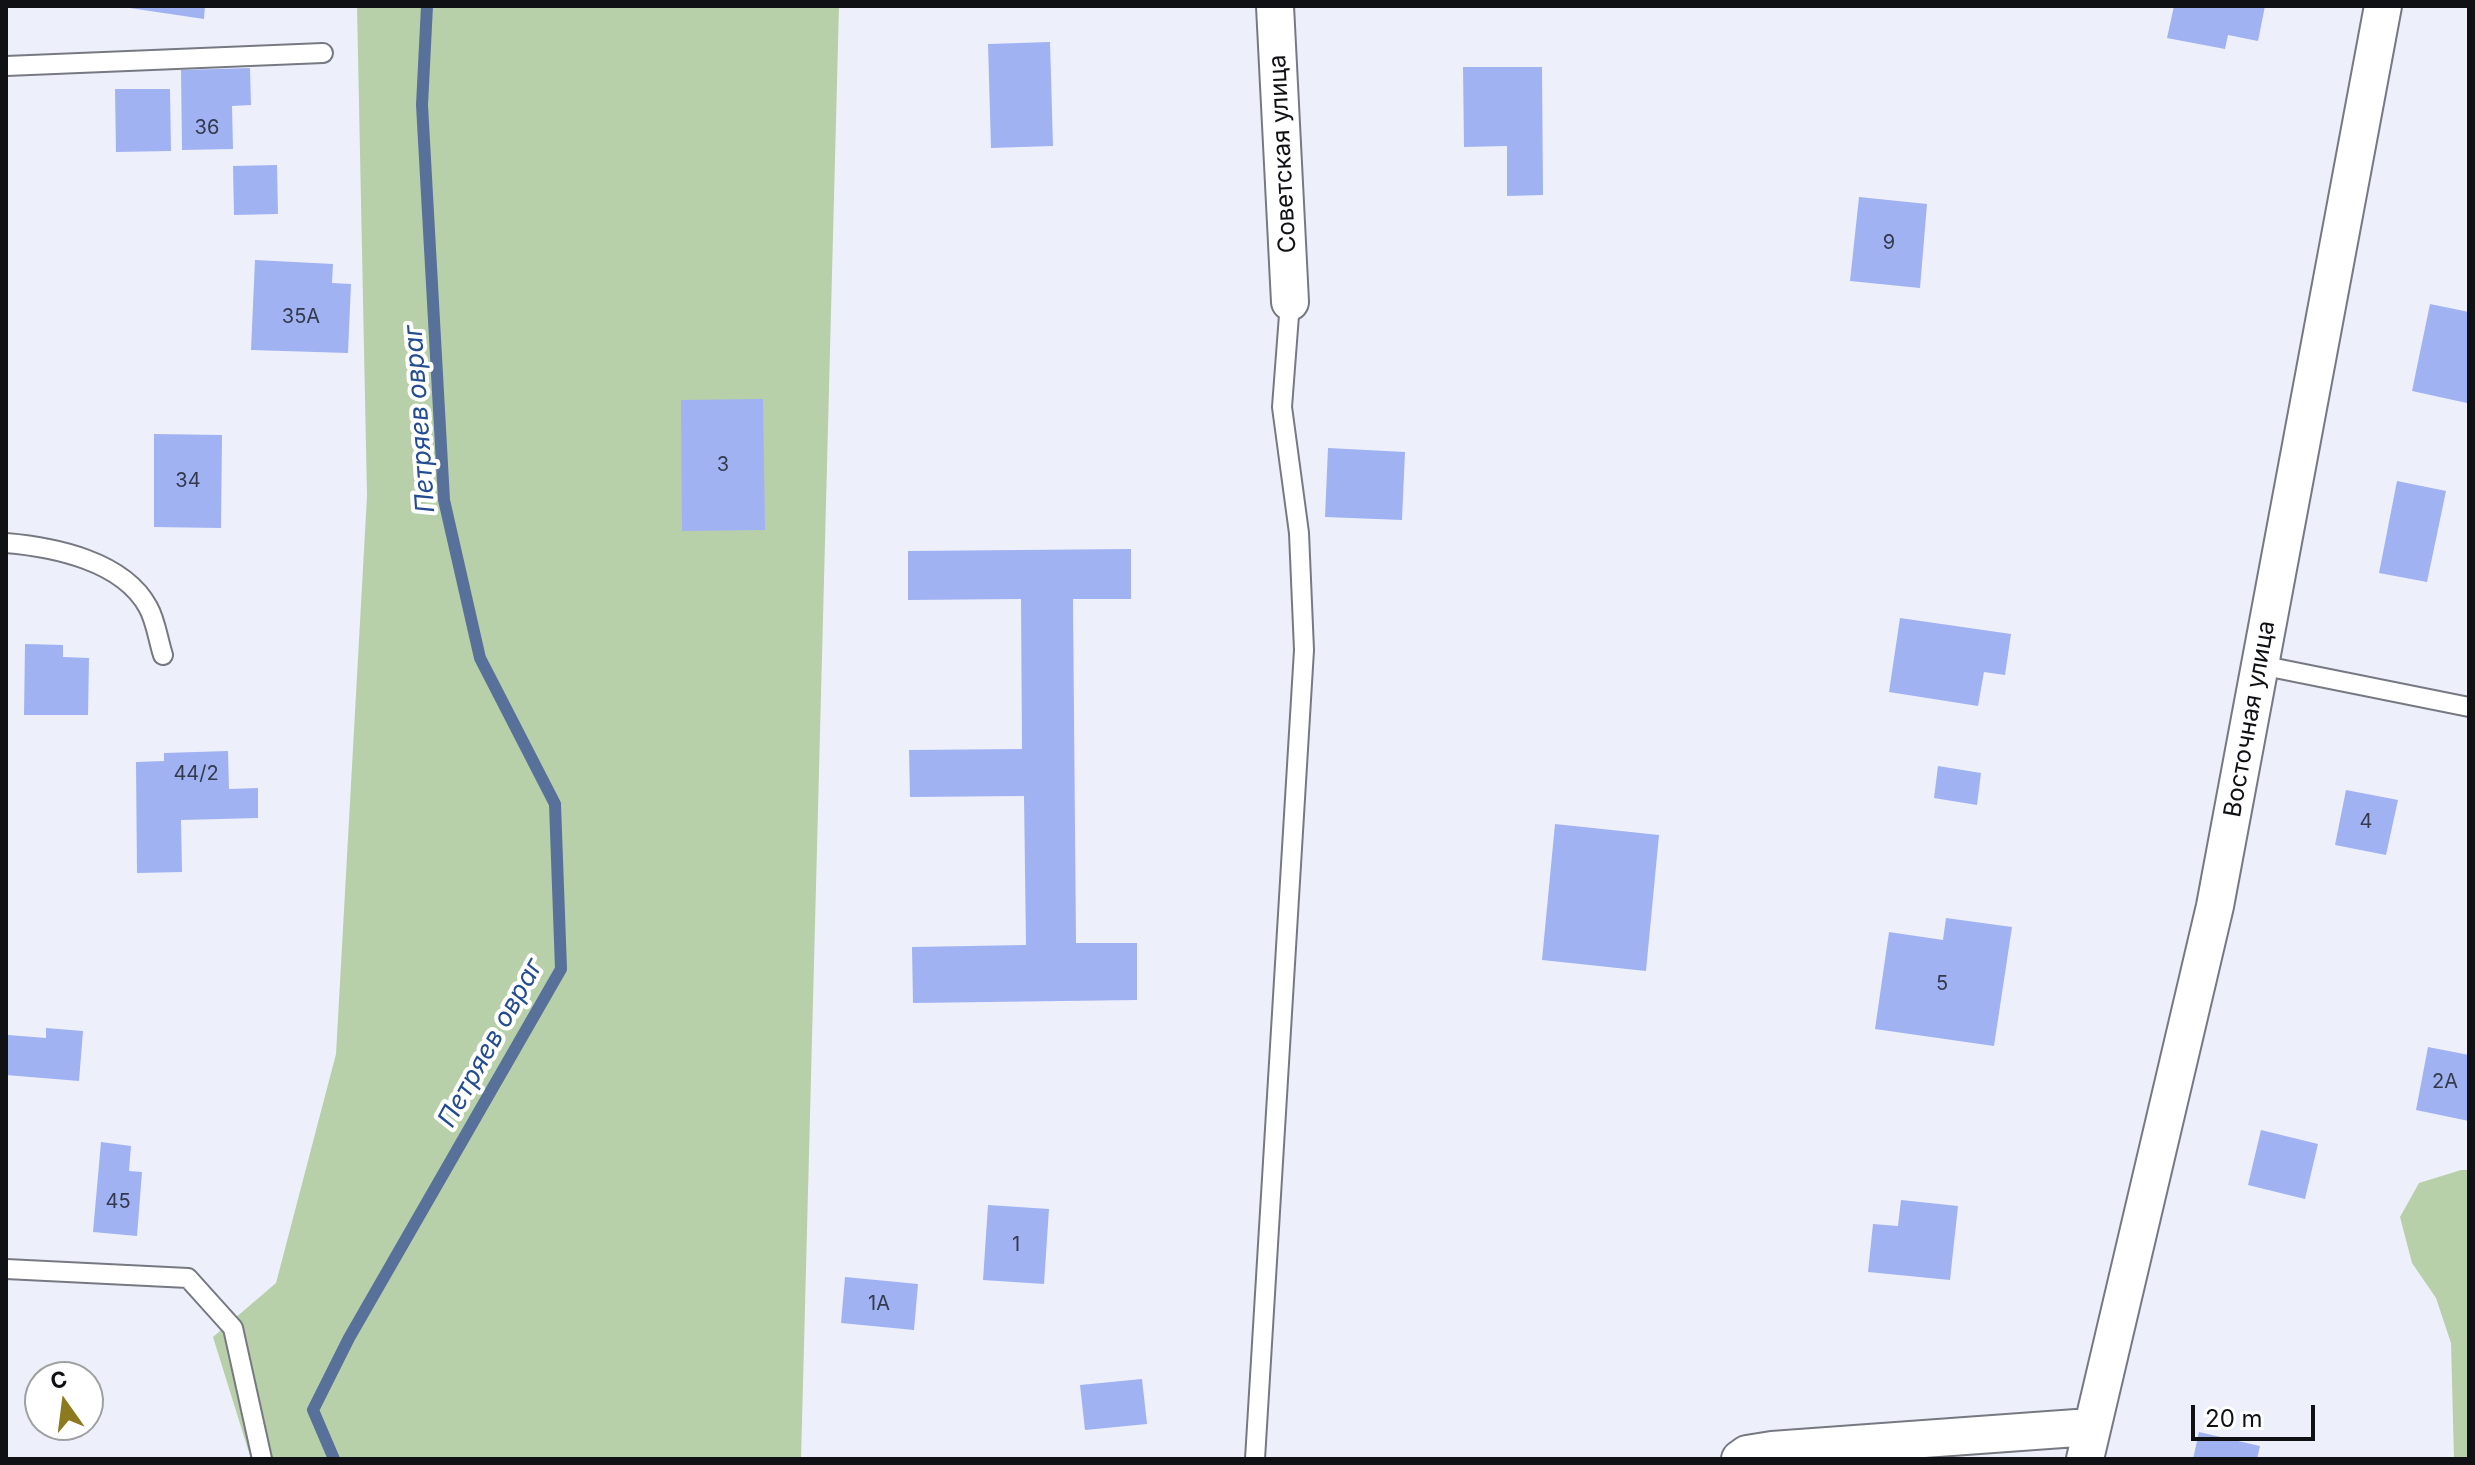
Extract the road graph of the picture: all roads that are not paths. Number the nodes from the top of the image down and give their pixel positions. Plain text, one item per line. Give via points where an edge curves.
1 (1275, 6) edge
2 (2383, 6) edge
3 (323, 53) dead end
4 (6, 66) edge
5 (1290, 302) joint
6 (6, 543) edge
7 (163, 655) dead end
8 (2260, 665) junction
9 (2469, 707) edge
10 (6, 1269) edge
11 (2088, 1443) edge
12 (262, 1459) edge
13 (1255, 1459) edge
14 (1740, 1459) edge

1 - 5 street, Советская улица
2 - 8 street, Восточная улица
3 - 4 lane
5 - 13 lane via 1282,407 1299,533 1304,650
6 - 7 lane via 87,558 120,578 148,607
8 - 9 lane
8 - 11 street, Восточная улица via 2215,906
10 - 12 lane via 188,1278 233,1328
11 - 14 street via 1772,1450

